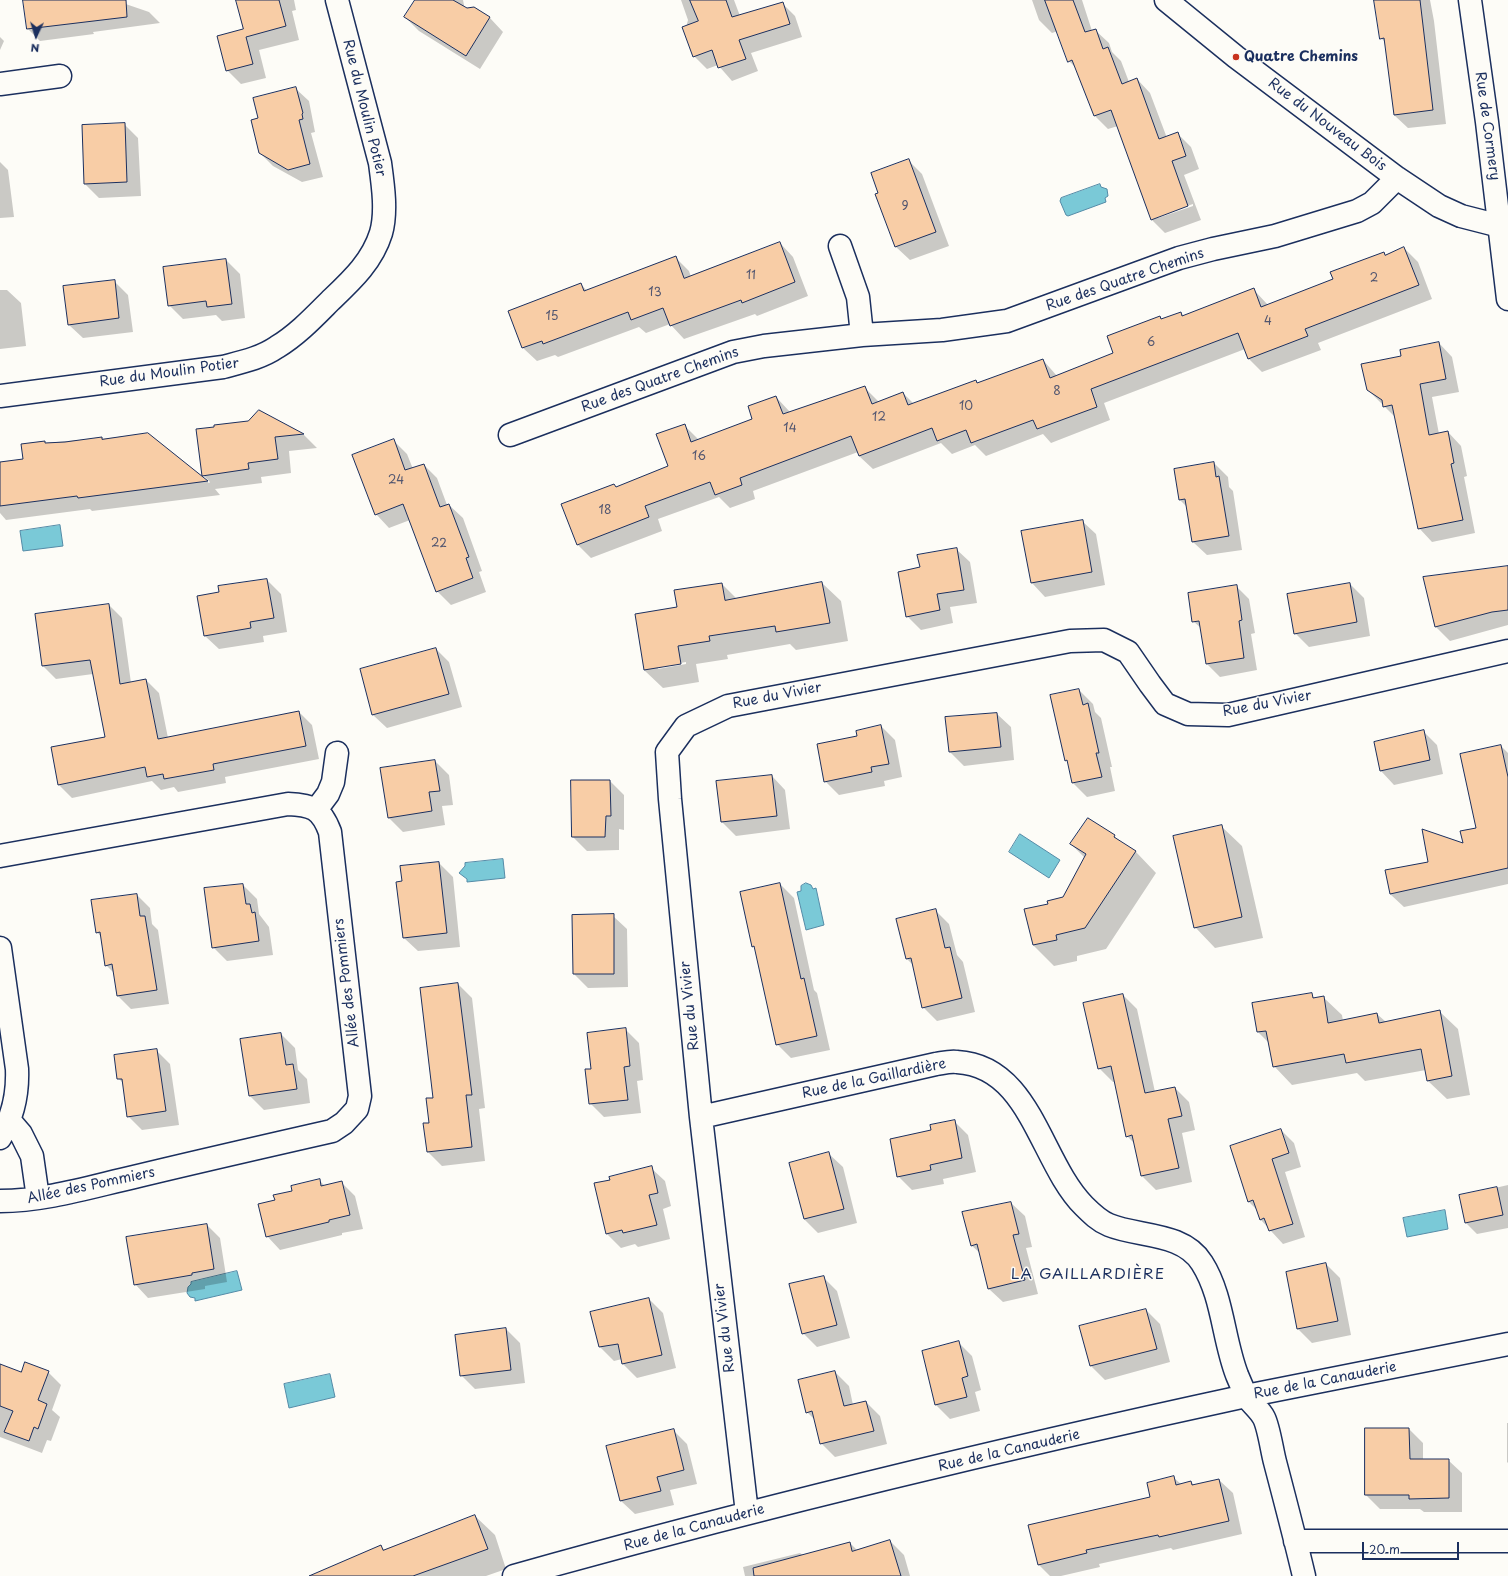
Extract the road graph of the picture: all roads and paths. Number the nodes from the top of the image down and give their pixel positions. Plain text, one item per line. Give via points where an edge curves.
1 (337, 0) edge
2 (1166, 0) edge
3 (1470, 0) edge
4 (60, 76) dead end
5 (0, 84) edge
6 (1397, 178) junction
7 (1504, 226) edge
8 (840, 246) dead end
9 (1508, 299) edge
10 (862, 335) junction
11 (0, 396) edge
12 (510, 435) dead end
13 (1508, 651) edge
14 (337, 752) dead end
15 (316, 810) junction
16 (0, 856) edge
17 (0, 948) edge
18 (701, 1117) junction
19 (5, 1129) edge
20 (38, 1198) junction
21 (0, 1201) edge
22 (1508, 1344) edge
23 (1246, 1396) junction
24 (747, 1513) junction
25 (1508, 1540) edge
26 (1295, 1541) junction
27 (514, 1576) edge
28 (1304, 1576) edge

1 - 11 street, Rue du Moulin Potier via 380,163 383,187 381,232 374,252 359,272 297,332 278,347 256,359 223,367
2 - 6 street, Rue du Nouveau Bois via 1236,57
3 - 7 street, Rue de Cormery
4 - 5 street
6 - 7 street, Rue du Nouveau Bois via 1439,206 1461,216
6 - 10 street, Rue des Quatre Chemins via 1372,203 1356,211 1275,236 1179,258 1007,321 942,330
7 - 9 street, Rue de Cormery
8 - 10 street via 858,297
10 - 12 street, Rue des Quatre Chemins via 733,352
13 - 18 street, Rue du Vivier via 1228,715 1188,714 1165,704 1128,652 1104,640 1070,641 728,706 686,726 667,752
14 - 15 street via 334,782
15 - 16 street via 304,805 288,804
15 - 20 street, Allée des Pommiers via 326,820 330,832 359,1080 360,1096 357,1109 332,1131
17 - 19 street via 18,1085
18 - 23 street, Rue de la Gaillardière via 936,1064 956,1062 974,1065 992,1073 1020,1100 1064,1178 1092,1214 1106,1224 1181,1244 1193,1251 1201,1260 1213,1286 1236,1374
18 - 24 street, Rue du Vivier
19 - 20 street via 21,1134 32,1156
20 - 21 street, Allée des Pommiers
22 - 23 street, Rue de la Canauderie
23 - 24 street, Rue de la Canauderie
23 - 26 street, Rue de la Gaillardière via 1264,1418
24 - 27 street, Rue de la Canauderie
25 - 26 street
26 - 28 street, Rue de la Gaillardière

